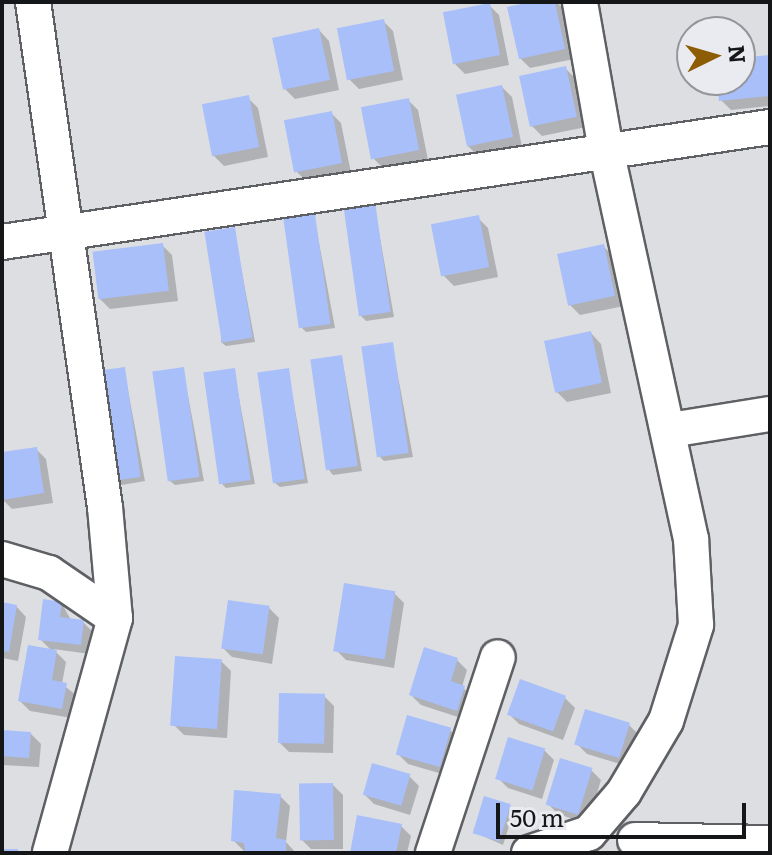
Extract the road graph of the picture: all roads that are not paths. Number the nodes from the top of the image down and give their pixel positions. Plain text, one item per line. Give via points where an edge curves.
1 (33, 2) edge
2 (580, 2) edge
3 (770, 127) edge
4 (606, 150) junction
5 (68, 232) junction
6 (2, 242) edge
7 (770, 414) edge
8 (670, 430) junction
9 (2, 559) edge
10 (115, 618) junction
11 (498, 657) dead end
12 (624, 792) junction
13 (770, 843) edge
14 (636, 846) edge
15 (50, 853) edge
16 (433, 853) edge
17 (529, 853) edge

1 - 5 street
2 - 4 street
3 - 4 street
4 - 5 street
4 - 8 street
5 - 6 street
5 - 10 street
7 - 8 street
8 - 12 street via 691,539 696,625 666,721
9 - 10 street via 49,573
10 - 15 street
11 - 16 street
12 - 14 street
12 - 17 street via 589,833
13 - 14 street

